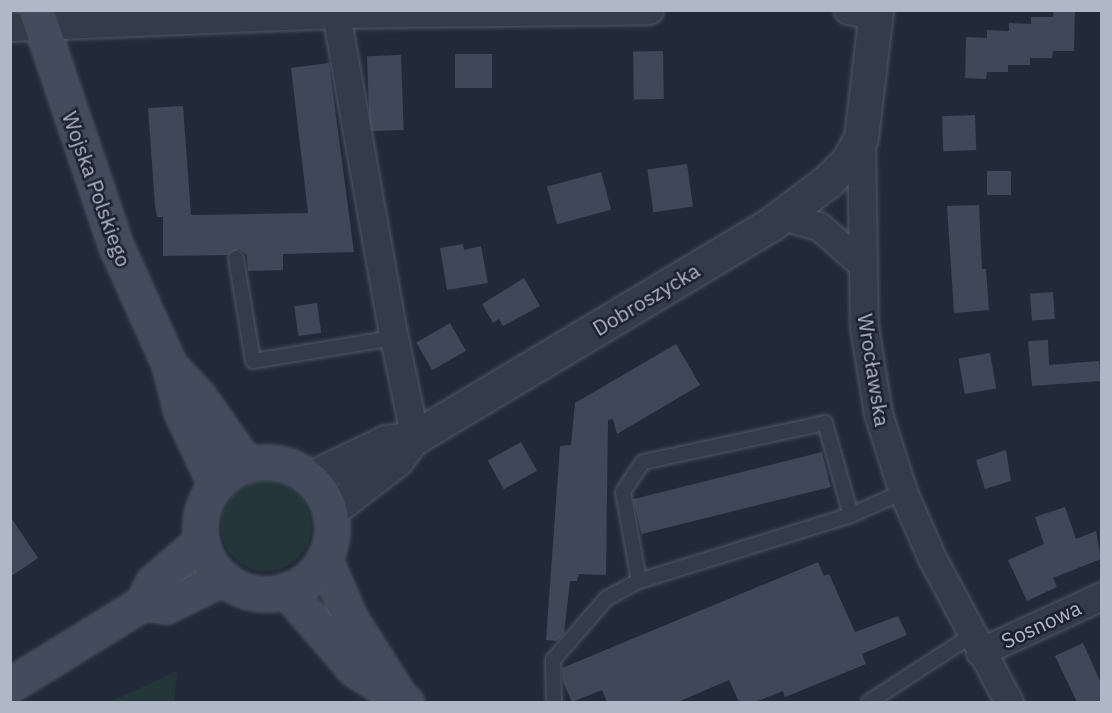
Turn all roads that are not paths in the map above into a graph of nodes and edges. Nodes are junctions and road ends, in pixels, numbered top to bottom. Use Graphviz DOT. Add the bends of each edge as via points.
graph roads {
  1 [pos="649,10"];
  2 [pos="867,12"];
  3 [pos="428,13"];
  4 [pos="336,14"];
  5 [pos="29,21"];
  6 [pos="861,138"];
  7 [pos="783,216"];
  8 [pos="236,258"];
  9 [pos="862,264"];
  10 [pos="394,338"];
  11 [pos="169,364"];
  12 [pos="416,436"];
  13 [pos="247,465"];
  14 [pos="311,478"];
  15 [pos="215,484"];
  16 [pos="903,492"];
  17 [pos="330,511"];
  18 [pos="851,515"];
  19 [pos="200,542"];
  20 [pos="324,558"];
  21 [pos="223,578"];
  22 [pos="639,581"];
  23 [pos="286,590"];
  24 [pos="1101,596"];
  25 [pos="143,603"];
  26 [pos="976,643"];
  27 [pos="10,685"];
  28 [pos="402,699"];
  29 [pos="554,702"];
  30 [pos="869,702"];
  31 [pos="1009,702"];
  1 -- 3 [label="street"];
  2 -- 6 [label="street, Wrocławska"];
  3 -- 4 [label="street"];
  4 -- 5 [label="street"];
  4 -- 10 [label="street"];
  5 -- 11 [label="main road, Wojska Polskiego" via="116,246"];
  6 -- 7 [label="street, Dobroszycka" via="848,161 828,181"];
  6 -- 9 [label="street, Wrocławska"];
  7 -- 9 [label="street" via="819,226"];
  7 -- 12 [label="street, Dobroszycka"];
  8 -- 10 [label="lane" via="253,361"];
  9 -- 16 [label="street, Wrocławska" via="864,326 878,413"];
  10 -- 12 [label="street"];
  11 -- 13 [label="main road, Wojska Polskiego" via="199,397"];
  11 -- 15 [label="main road, Wojska Polskiego" via="182,411"];
  12 -- 14 [label="street, Dobroszycka" via="386,442"];
  12 -- 17 [label="street, Dobroszycka" via="396,460"];
  13 -- 14 [label="main road" via="283,466"];
  13 -- 15 [label="main road"];
  14 -- 17 [label="main road"];
  15 -- 19 [label="main road" via="204,503"];
  16 -- 18 [label="lane"];
  16 -- 26 [label="street, Wrocławska"];
  17 -- 20 [label="main road" via="332,530"];
  18 -- 22 [label="lane"];
  18 -- 22 [label="lane" via="825,423 643,462 623,492"];
  19 -- 21 [label="main road" via="208,561"];
  19 -- 25 [label="main road" via="153,582"];
  20 -- 23 [label="main road" via="311,575"];
  20 -- 28 [label="main road" via="350,618"];
  21 -- 23 [label="main road" via="260,593"];
  21 -- 25 [label="main road" via="166,606"];
  22 -- 29 [label="lane" via="607,597 553,660"];
  23 -- 28 [label="main road" via="354,669"];
  24 -- 26 [label="street, Sosnowa"];
  25 -- 27 [label="main road"];
  26 -- 30 [label="lane"];
  26 -- 31 [label="street, Wrocławska"];
}
